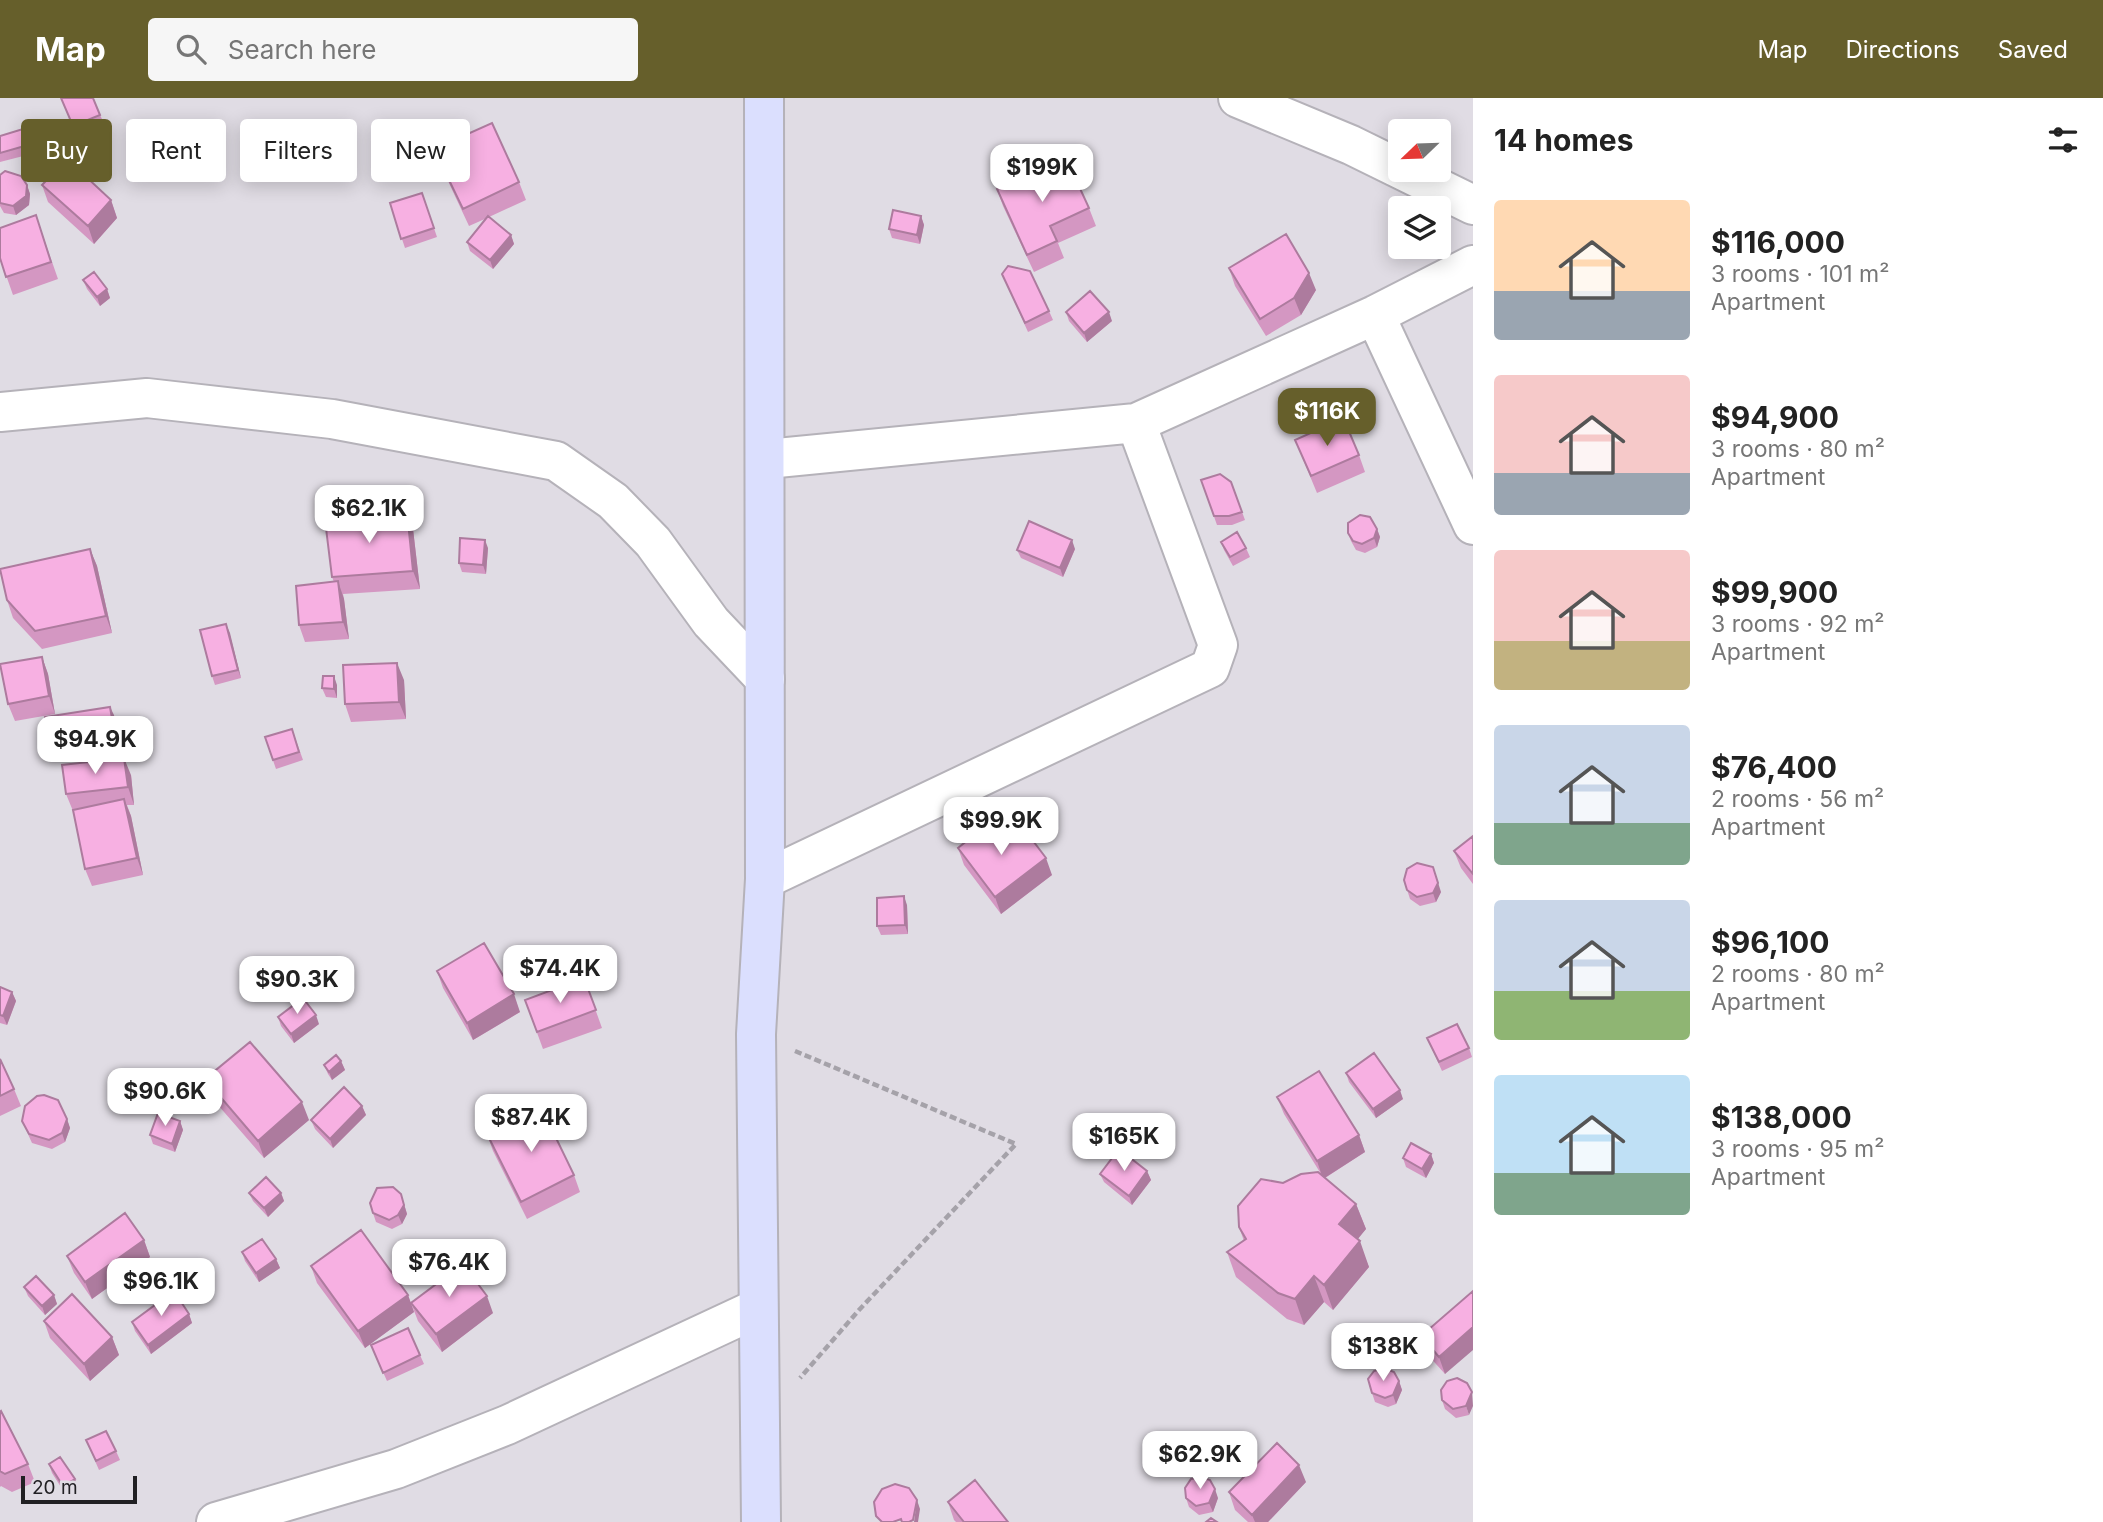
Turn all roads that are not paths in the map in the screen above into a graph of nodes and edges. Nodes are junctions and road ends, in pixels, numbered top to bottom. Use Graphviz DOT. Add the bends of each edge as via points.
graph roads {
  1 [pos="764,98"];
  2 [pos="1238,98"];
  3 [pos="1469,197"];
  4 [pos="1473,265"];
  5 [pos="1375,315"];
  6 [pos="0,412"];
  7 [pos="1136,423"];
  8 [pos="767,458"];
  9 [pos="1473,525"];
  10 [pos="765,680"];
  11 [pos="765,879"];
  12 [pos="758,1308"];
  13 [pos="216,1522"];
  14 [pos="761,1522"];
  1 -- 8 [label="street"];
  2 -- 3 [label="street"];
  4 -- 5 [label="street"];
  5 -- 7 [label="street"];
  5 -- 9 [label="street"];
  6 -- 10 [label="street" via="147,398 332,419 556,461 613,501 645,534 711,622"];
  7 -- 8 [label="street"];
  7 -- 11 [label="street" via="1218,645 1210,668"];
  8 -- 10 [label="street"];
  10 -- 11 [label="street"];
  11 -- 12 [label="street" via="755,1034"];
  12 -- 13 [label="street" via="495,1430 396,1469"];
  12 -- 14 [label="street"];
}
